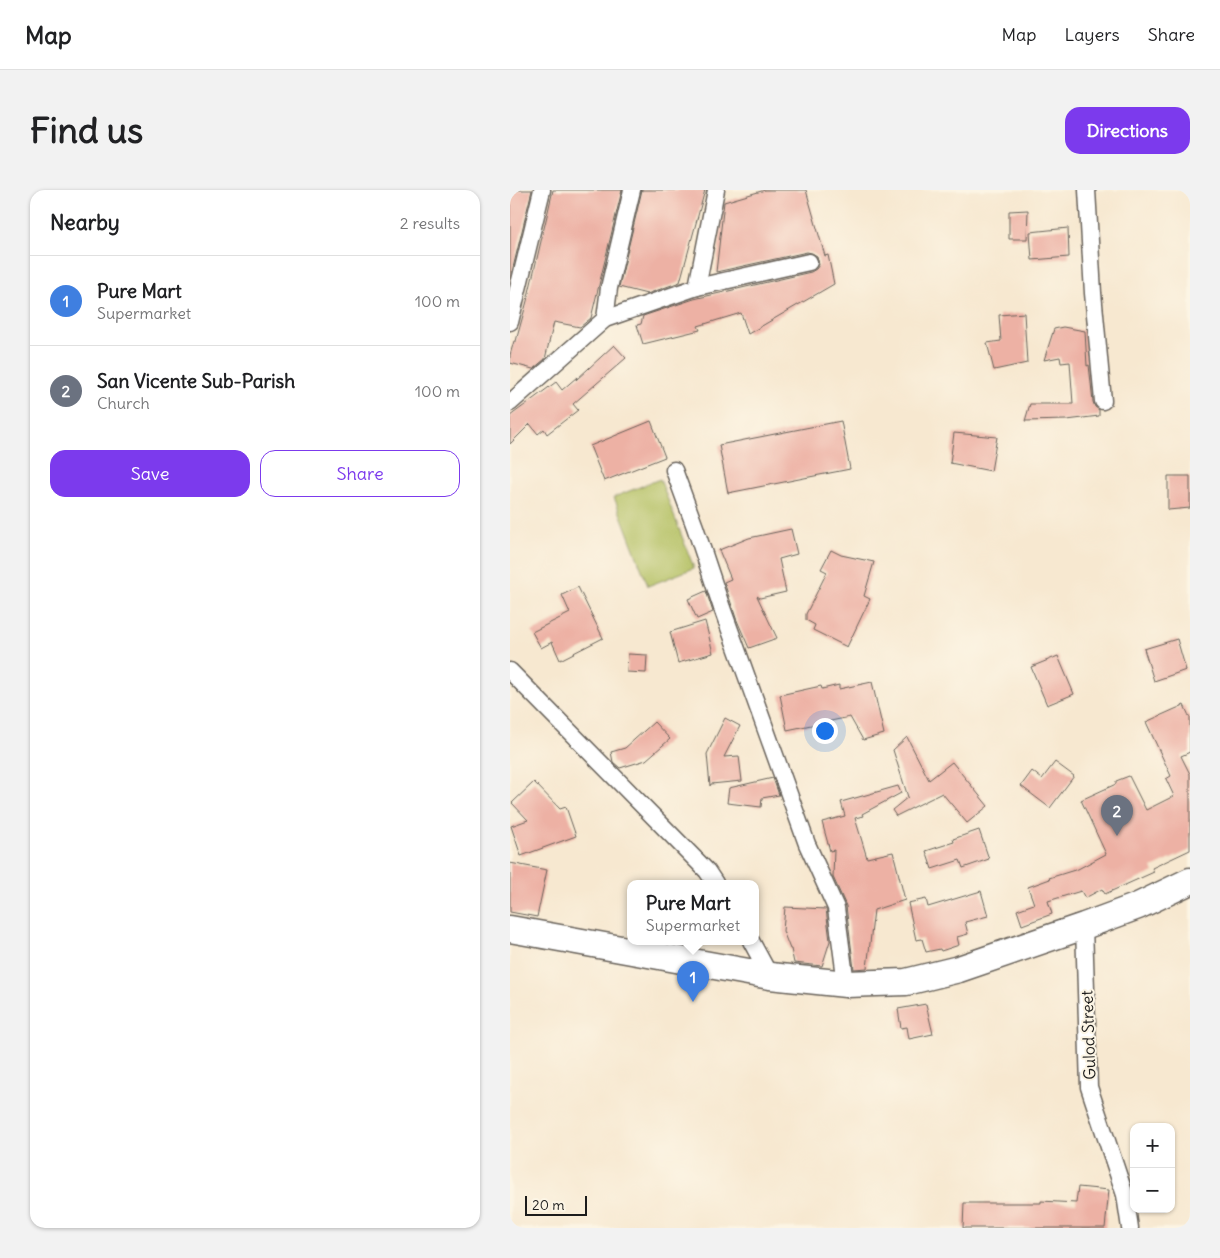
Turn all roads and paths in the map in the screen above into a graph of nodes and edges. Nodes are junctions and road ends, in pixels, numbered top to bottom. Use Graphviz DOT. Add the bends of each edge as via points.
graph roads {
  1 [pos="542,190"];
  2 [pos="632,190"];
  3 [pos="1087,190"];
  4 [pos="720,191"];
  5 [pos="809,262"];
  6 [pos="698,287"];
  7 [pos="606,320"];
  8 [pos="510,322"];
  9 [pos="511,400"];
  10 [pos="1103,401"];
  11 [pos="674,470"];
  12 [pos="510,671"];
  13 [pos="714,880"];
  14 [pos="1190,881"];
  15 [pos="1084,926"];
  16 [pos="510,929"];
  17 [pos="753,945"];
  18 [pos="770,976"];
  19 [pos="846,984"];
  20 [pos="1130,1228"];
  1 -- 8 [label="street"];
  2 -- 7 [label="street" via="609,288"];
  3 -- 10 [label="street"];
  4 -- 6 [label="street"];
  5 -- 6 [label="street"];
  6 -- 7 [label="street"];
  7 -- 9 [label="street"];
  11 -- 19 [label="street" via="804,835 836,908"];
  12 -- 13 [label="street"];
  14 -- 15 [label="main road" via="1138,906"];
  15 -- 19 [label="main road" via="950,971 906,982"];
  15 -- 20 [label="street, Gulod Street" via="1089,1087 1125,1195"];
  16 -- 18 [label="main road"];
  17 -- 18 [label="street"];
  18 -- 19 [label="main road"];
}
